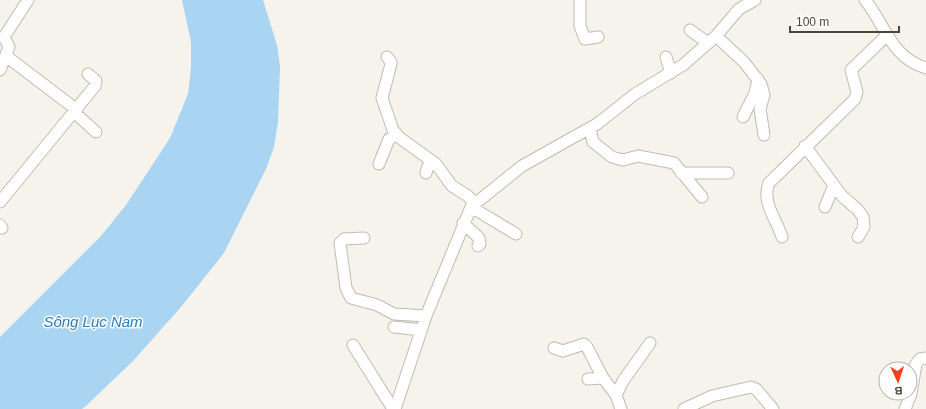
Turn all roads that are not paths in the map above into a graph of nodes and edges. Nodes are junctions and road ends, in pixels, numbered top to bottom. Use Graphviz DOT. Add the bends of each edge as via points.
graph roads {
  1 [pos="28,0"];
  2 [pos="580,0"];
  3 [pos="755,0"];
  4 [pos="865,0"];
  5 [pos="739,5"];
  6 [pos="690,30"];
  7 [pos="2,35"];
  8 [pos="886,36"];
  9 [pos="598,37"];
  10 [pos="712,39"];
  11 [pos="6,56"];
  12 [pos="666,57"];
  13 [pos="387,58"];
  14 [pos="926,68"];
  15 [pos="0,70"];
  16 [pos="671,72"];
  17 [pos="88,74"];
  18 [pos="758,79"];
  19 [pos="76,112"];
  20 [pos="743,117"];
  21 [pos="590,129"];
  22 [pos="96,132"];
  23 [pos="396,135"];
  24 [pos="764,135"];
  25 [pos="805,146"];
  26 [pos="379,164"];
  27 [pos="436,164"];
  28 [pos="426,173"];
  29 [pos="681,173"];
  30 [pos="728,173"];
  31 [pos="834,185"];
  32 [pos="702,197"];
  33 [pos="0,202"];
  34 [pos="473,205"];
  35 [pos="825,207"];
  36 [pos="463,223"];
  37 [pos="516,234"];
  38 [pos="858,236"];
  39 [pos="782,237"];
  40 [pos="364,238"];
  41 [pos="478,246"];
  42 [pos="426,316"];
  43 [pos="394,327"];
  44 [pos="421,330"];
  45 [pos="650,343"];
  46 [pos="353,345"];
  47 [pos="554,348"];
  48 [pos="926,358"];
  49 [pos="603,378"];
  50 [pos="588,379"];
  51 [pos="616,395"];
  52 [pos="394,409"];
  53 [pos="621,409"];
  54 [pos="684,409"];
  55 [pos="773,409"];
  56 [pos="905,409"];
  1 -- 7 [label="street"];
  2 -- 9 [label="street" via="580,26 584,39"];
  3 -- 5 [label="street"];
  4 -- 8 [label="street"];
  5 -- 10 [label="street"];
  6 -- 10 [label="street"];
  7 -- 11 [label="street" via="9,47"];
  8 -- 14 [label="street" via="911,61"];
  8 -- 25 [label="street" via="851,70 857,92 855,99"];
  10 -- 16 [label="street"];
  10 -- 18 [label="street" via="744,62"];
  11 -- 15 [label="street"];
  11 -- 19 [label="street"];
  12 -- 16 [label="street"];
  13 -- 23 [label="street" via="391,64 382,98"];
  16 -- 21 [label="street" via="635,94"];
  17 -- 19 [label="street" via="96,84"];
  18 -- 20 [label="street" via="755,93"];
  18 -- 24 [label="street" via="764,95 760,109"];
  19 -- 22 [label="street"];
  19 -- 33 [label="street"];
  21 -- 29 [label="street" via="593,142 607,155 623,160 638,156 670,162 674,163"];
  21 -- 34 [label="street" via="532,160"];
  23 -- 26 [label="street" via="389,139"];
  23 -- 27 [label="street"];
  25 -- 31 [label="street"];
  25 -- 39 [label="street" via="768,185 769,209"];
  27 -- 28 [label="street" via="428,166"];
  27 -- 34 [label="street" via="452,186 468,196"];
  29 -- 30 [label="street"];
  29 -- 32 [label="street"];
  31 -- 35 [label="street"];
  31 -- 38 [label="street" via="863,218 864,227"];
  34 -- 36 [label="street"];
  34 -- 37 [label="street"];
  36 -- 41 [label="street" via="479,238"];
  36 -- 42 [label="street"];
  40 -- 42 [label="street" via="344,238 340,243 349,295 355,300 377,305 394,314"];
  42 -- 44 [label="street"];
  43 -- 44 [label="street"];
  44 -- 52 [label="street"];
  45 -- 51 [label="street" via="623,380"];
  46 -- 52 [label="street"];
  47 -- 49 [label="street" via="563,351 586,345"];
  48 -- 56 [label="street" via="920,359 916,364"];
  49 -- 50 [label="street"];
  49 -- 51 [label="street"];
  51 -- 53 [label="street"];
  54 -- 55 [label="street" via="712,396 751,387 756,389"];
}
